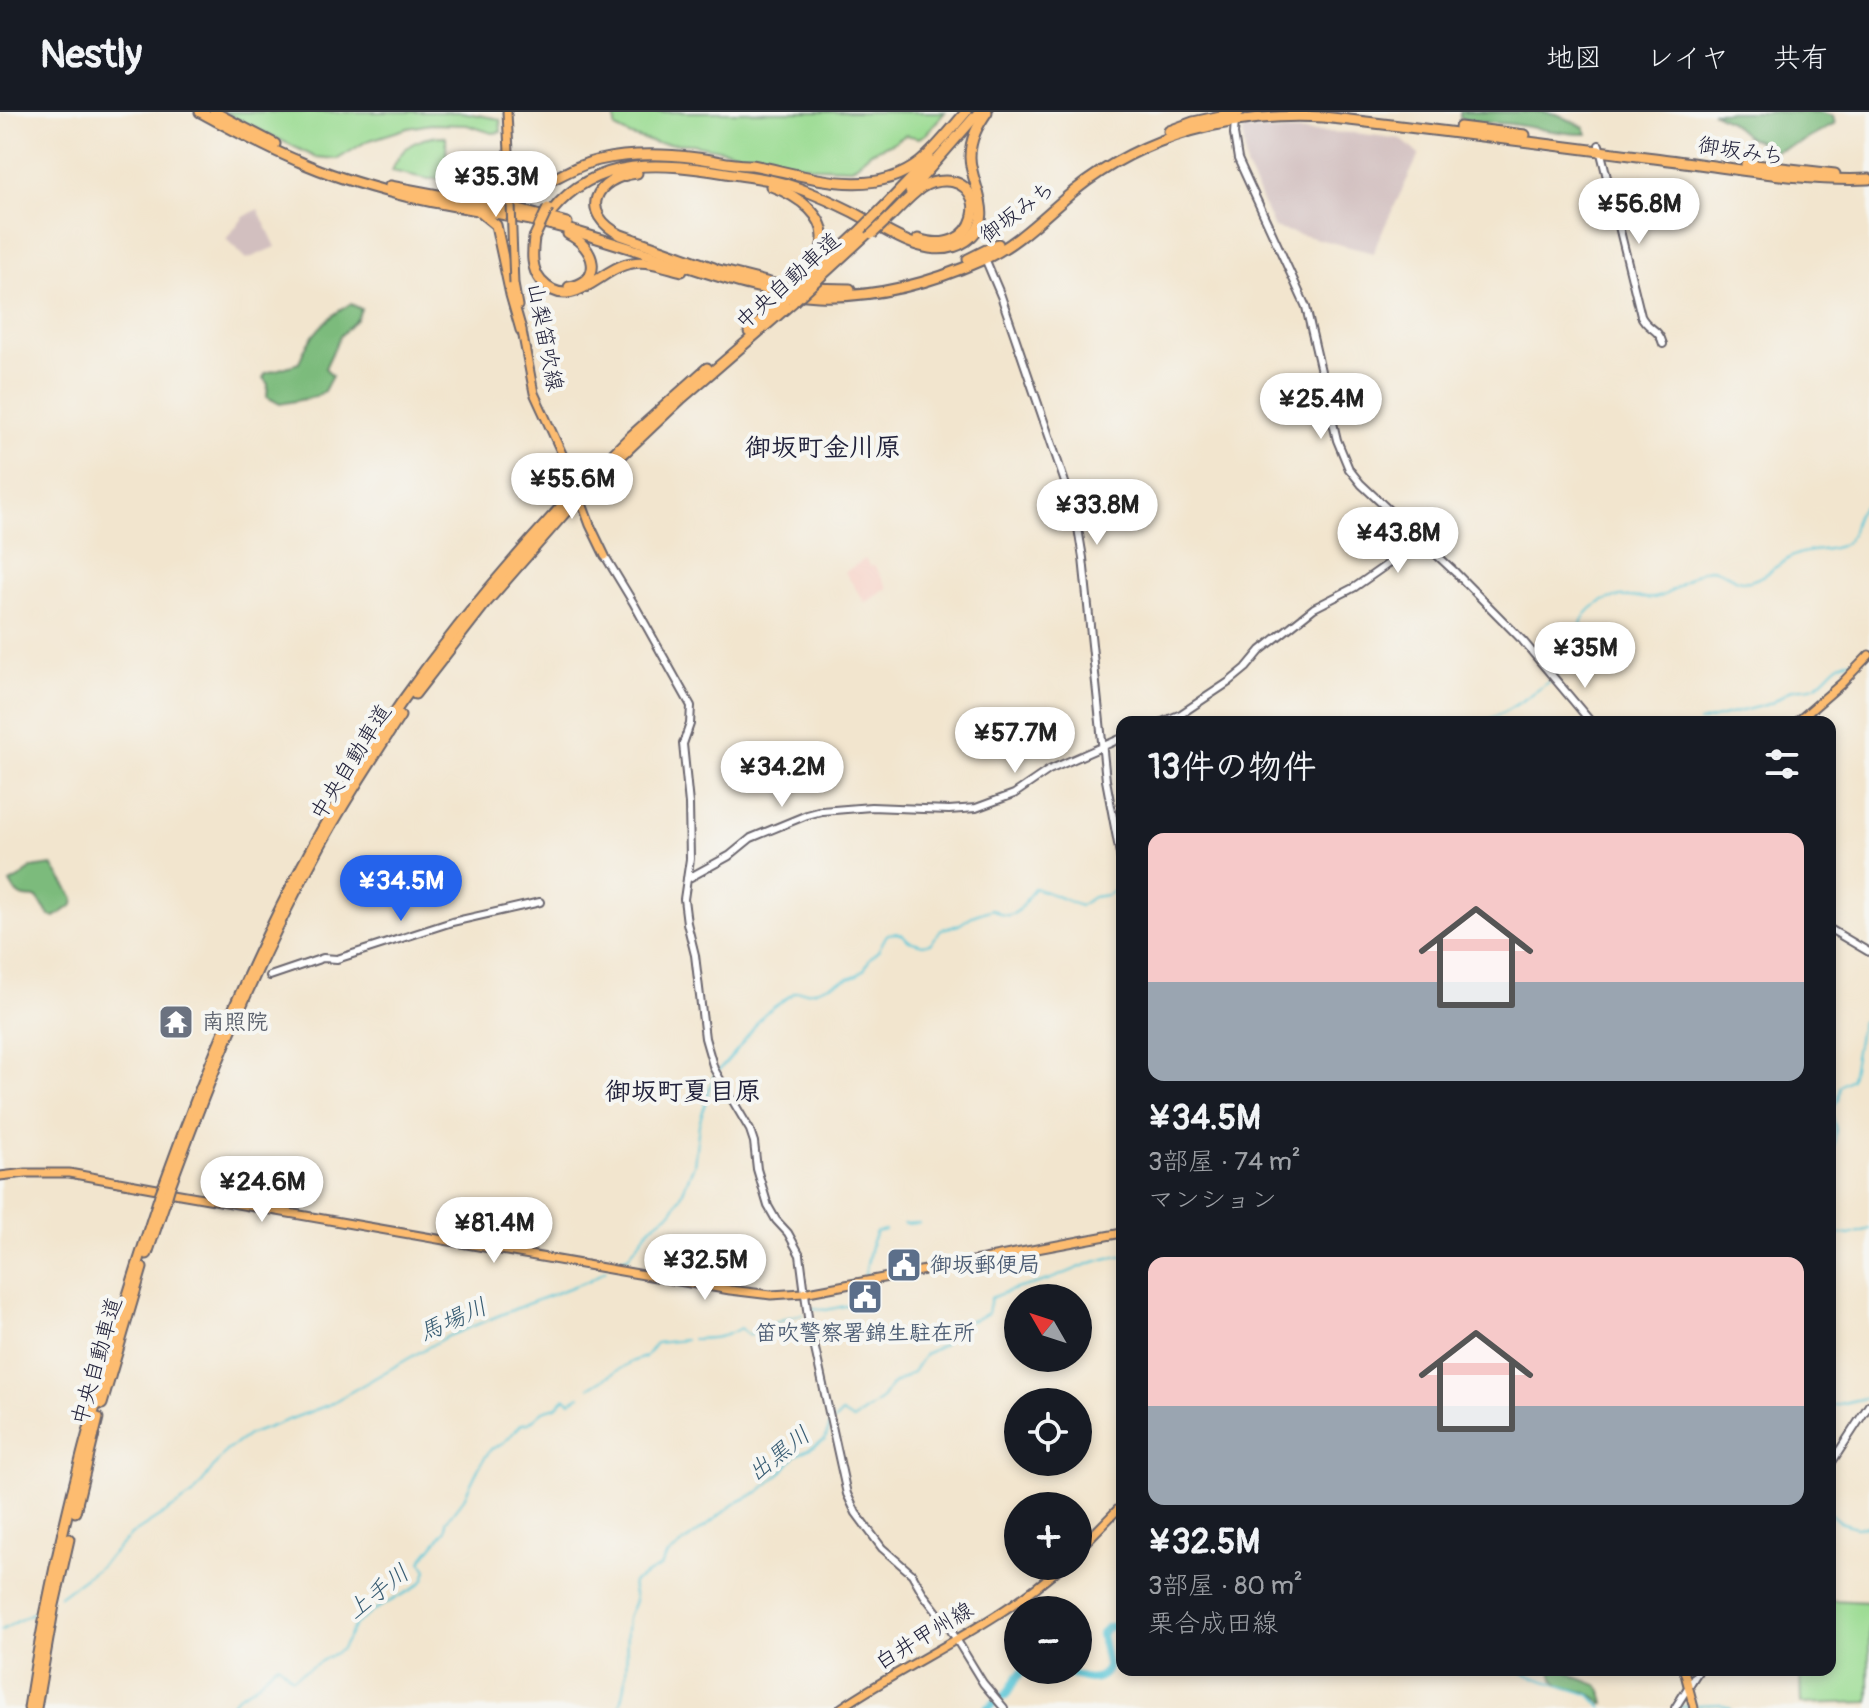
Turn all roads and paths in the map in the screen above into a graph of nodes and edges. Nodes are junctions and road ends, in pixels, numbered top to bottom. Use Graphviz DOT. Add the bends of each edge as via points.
graph roads {
  1 [pos="200,112"];
  2 [pos="214,112"];
  3 [pos="507,112"];
  4 [pos="968,112"];
  5 [pos="979,112"];
  6 [pos="987,112"];
  7 [pos="1330,112"];
  8 [pos="1236,114"];
  9 [pos="1599,148"];
  10 [pos="692,157"];
  11 [pos="676,166"];
  12 [pos="740,170"];
  13 [pos="1869,173"];
  14 [pos="1869,179"];
  15 [pos="418,192"];
  16 [pos="465,207"];
  17 [pos="550,209"];
  18 [pos="888,212"];
  19 [pos="525,219"];
  20 [pos="867,232"];
  21 [pos="537,239"];
  22 [pos="984,256"];
  23 [pos="723,276"];
  24 [pos="811,276"];
  25 [pos="786,300"];
  26 [pos="521,330"];
  27 [pos="1663,344"];
  28 [pos="578,493"];
  29 [pos="1413,534"];
  30 [pos="605,556"];
  31 [pos="1864,661"];
  32 [pos="1176,716"];
  33 [pos="1586,716"];
  34 [pos="1804,716"];
  35 [pos="1116,740"];
  36 [pos="1102,746"];
  37 [pos="1116,836"];
  38 [pos="687,879"];
  39 [pos="540,902"];
  40 [pos="1836,933"];
  41 [pos="1869,952"];
  42 [pos="270,976"];
  43 [pos="0,1176"];
  44 [pos="165,1191"];
  45 [pos="1116,1234"];
  46 [pos="803,1293"];
  47 [pos="1869,1405"];
  48 [pos="1836,1456"];
  49 [pos="1116,1511"];
  50 [pos="1092,1536"];
  51 [pos="1044,1580"];
  52 [pos="52,1601"];
  53 [pos="956,1640"];
  54 [pos="1686,1676"];
  55 [pos="1695,1676"];
  56 [pos="1689,1687"];
  57 [pos="1002,1706"];
  58 [pos="1676,1706"];
  59 [pos="1694,1706"];
  60 [pos="29,1708"];
  61 [pos="36,1708"];
  62 [pos="841,1708"];
  1 -- 16 [label="highway, 御坂みち" via="333,175"];
  2 -- 15 [label="highway, 御坂みち" via="345,174"];
  3 -- 26 [label="main road, 山梨笛吹線, bridge" via="514,284"];
  4 -- 12 [label="highway" via="918,163 882,180 841,183 752,165"];
  4 -- 18 [label="highway, 中央自動車道"];
  5 -- 18 [label="highway, 中央自動車道"];
  6 -- 12 [label="highway" via="975,132 970,157 981,202 980,223 965,241 949,248 916,244 799,188"];
  7 -- 9 [label="highway, 御坂みち"];
  8 -- 9 [label="highway, 御坂みち" via="1323,117"];
  8 -- 22 [label="highway, 御坂みち" via="1165,138 1106,168 1031,228"];
  8 -- 29 [label="street" via="1238,159 1306,307 1339,448 1361,484"];
  9 -- 13 [label="highway, 御坂みち" via="1844,175"];
  9 -- 14 [label="highway, 御坂みち" via="1778,175"];
  9 -- 27 [label="street" via="1641,316"];
  10 -- 12 [label="highway"];
  10 -- 15 [label="highway" via="599,160 503,197"];
  10 -- 17 [label="highway" via="623,163 592,173 559,193"];
  11 -- 12 [label="highway"];
  11 -- 17 [label="highway" via="618,169 580,184"];
  11 -- 23 [label="highway" via="606,183 596,203 598,213 621,235"];
  12 -- 18 [label="highway" via="825,194 924,241 959,237 975,213 965,189 948,181 923,186"];
  12 -- 24 [label="highway" via="749,181 790,194 816,216 823,244"];
  15 -- 23 [label="highway, 御坂みち" via="557,220"];
  16 -- 19 [label="highway, 御坂みち"];
  16 -- 26 [label="highway" via="496,225"];
  17 -- 21 [label="highway, bridge"];
  18 -- 20 [label="highway, 中央自動車道, bridge"];
  19 -- 21 [label="highway" via="586,246 592,269 586,279 576,286 553,285 540,270"];
  19 -- 23 [label="highway, 御坂みち"];
  20 -- 24 [label="highway, 中央自動車道"];
  20 -- 24 [label="highway, 中央自動車道" via="843,256"];
  21 -- 23 [label="highway" via="532,250 535,271 557,292 581,291 630,263"];
  22 -- 23 [label="highway, 御坂みち" via="935,279 873,293 817,296 766,290"];
  22 -- 36 [label="street" via="1075,514"];
  24 -- 25 [label="highway, 中央自動車道, bridge"];
  24 -- 25 [label="highway, bridge"];
  25 -- 28 [label="highway, 中央自動車道"];
  25 -- 28 [label="highway, 中央自動車道" via="669,401"];
  26 -- 30 [label="main road, 山梨笛吹線" via="534,393"];
  28 -- 44 [label="highway, 中央自動車道" via="512,566 447,651 348,799 289,905 238,1013"];
  29 -- 32 [label="street" via="1395,559 1314,608 1229,682"];
  29 -- 33 [label="street" via="1523,641"];
  30 -- 38 [label="street" via="691,706 683,744 689,804"];
  31 -- 34 [label="main road"];
  35 -- 36 [label="street"];
  36 -- 37 [label="street"];
  36 -- 38 [label="street" via="1049,770 1014,794 976,808 871,807 807,815 751,838"];
  38 -- 46 [label="street" via="684,899 705,1038 716,1072 750,1130 771,1212 800,1255"];
  39 -- 42 [label="street"];
  40 -- 41 [label="street"];
  43 -- 44 [label="main road" via="69,1173"];
  44 -- 46 [label="main road" via="754,1294"];
  44 -- 52 [label="highway, 中央自動車道" via="107,1386"];
  45 -- 46 [label="main road"];
  46 -- 53 [label="street" via="847,1494 882,1548 912,1574"];
  47 -- 48 [label="street"];
  49 -- 50 [label="main road"];
  51 -- 53 [label="main road, 白井甲州線"];
  52 -- 60 [label="highway, 中央自動車道"];
  52 -- 61 [label="highway, 中央自動車道"];
  53 -- 57 [label="street"];
  53 -- 62 [label="main road, 白井甲州線"];
  54 -- 56 [label="main road"];
  55 -- 56 [label="street"];
  56 -- 58 [label="street"];
  56 -- 59 [label="main road"];
}
